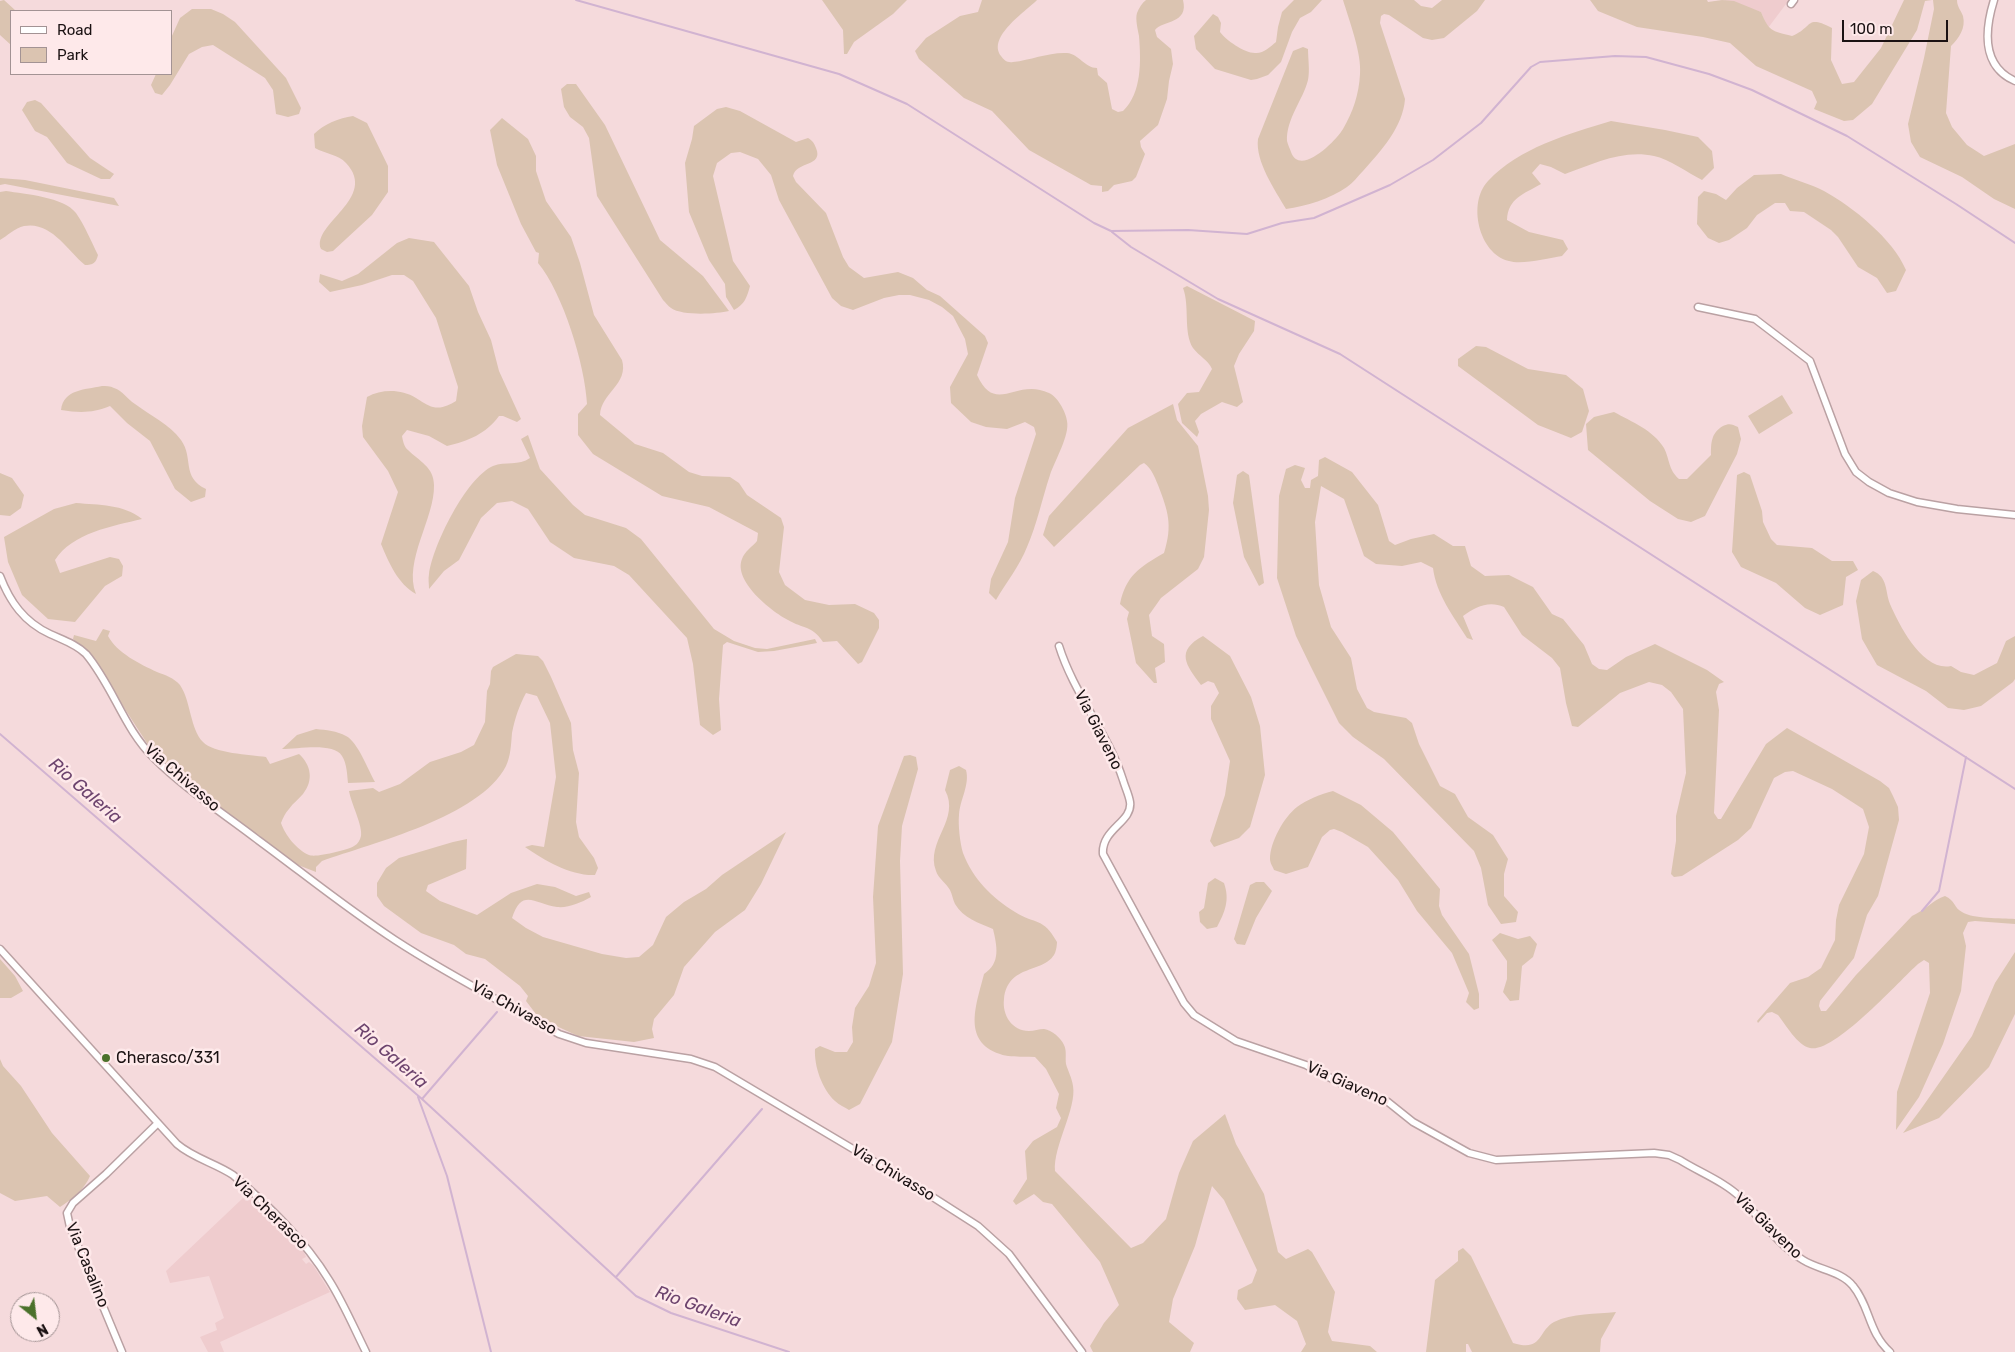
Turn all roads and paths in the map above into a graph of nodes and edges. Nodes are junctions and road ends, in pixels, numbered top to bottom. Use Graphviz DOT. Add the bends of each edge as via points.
graph roads {
  1 [pos="1994,0"];
  2 [pos="2015,81"];
  3 [pos="1698,307"];
  4 [pos="2015,515"];
  5 [pos="0,576"];
  6 [pos="1059,646"];
  7 [pos="0,949"];
  8 [pos="158,1123"];
  9 [pos="122,1352"];
  10 [pos="366,1352"];
  11 [pos="1082,1352"];
  12 [pos="1890,1352"];
  1 -- 2 [label="street" via="1988,24 1988,50 1998,69"];
  3 -- 4 [label="street" via="1755,319 1810,360 1848,462 1869,482 1889,493 1918,502 1966,511"];
  5 -- 11 [label="street, Via Chivasso" via="25,618 84,652 139,740 154,758 345,905 395,940 558,1034 586,1043 691,1059 715,1066 917,1187 978,1226 1001,1245"];
  6 -- 12 [label="street, Via Giaveno" via="1117,762 1130,802 1127,815 1106,838 1103,854 1190,1011 1236,1041 1306,1065 1340,1084 1388,1102 1413,1122 1483,1158 1654,1153 1680,1160 1740,1197 1783,1245 1802,1260 1852,1284 1859,1292 1881,1344"];
  7 -- 8 [label="street, Via Cherasco"];
  8 -- 9 [label="street, Via Casalino" via="73,1203 67,1213"];
  8 -- 10 [label="street, Via Cherasco" via="184,1150 233,1175 294,1233 330,1281"];
}
